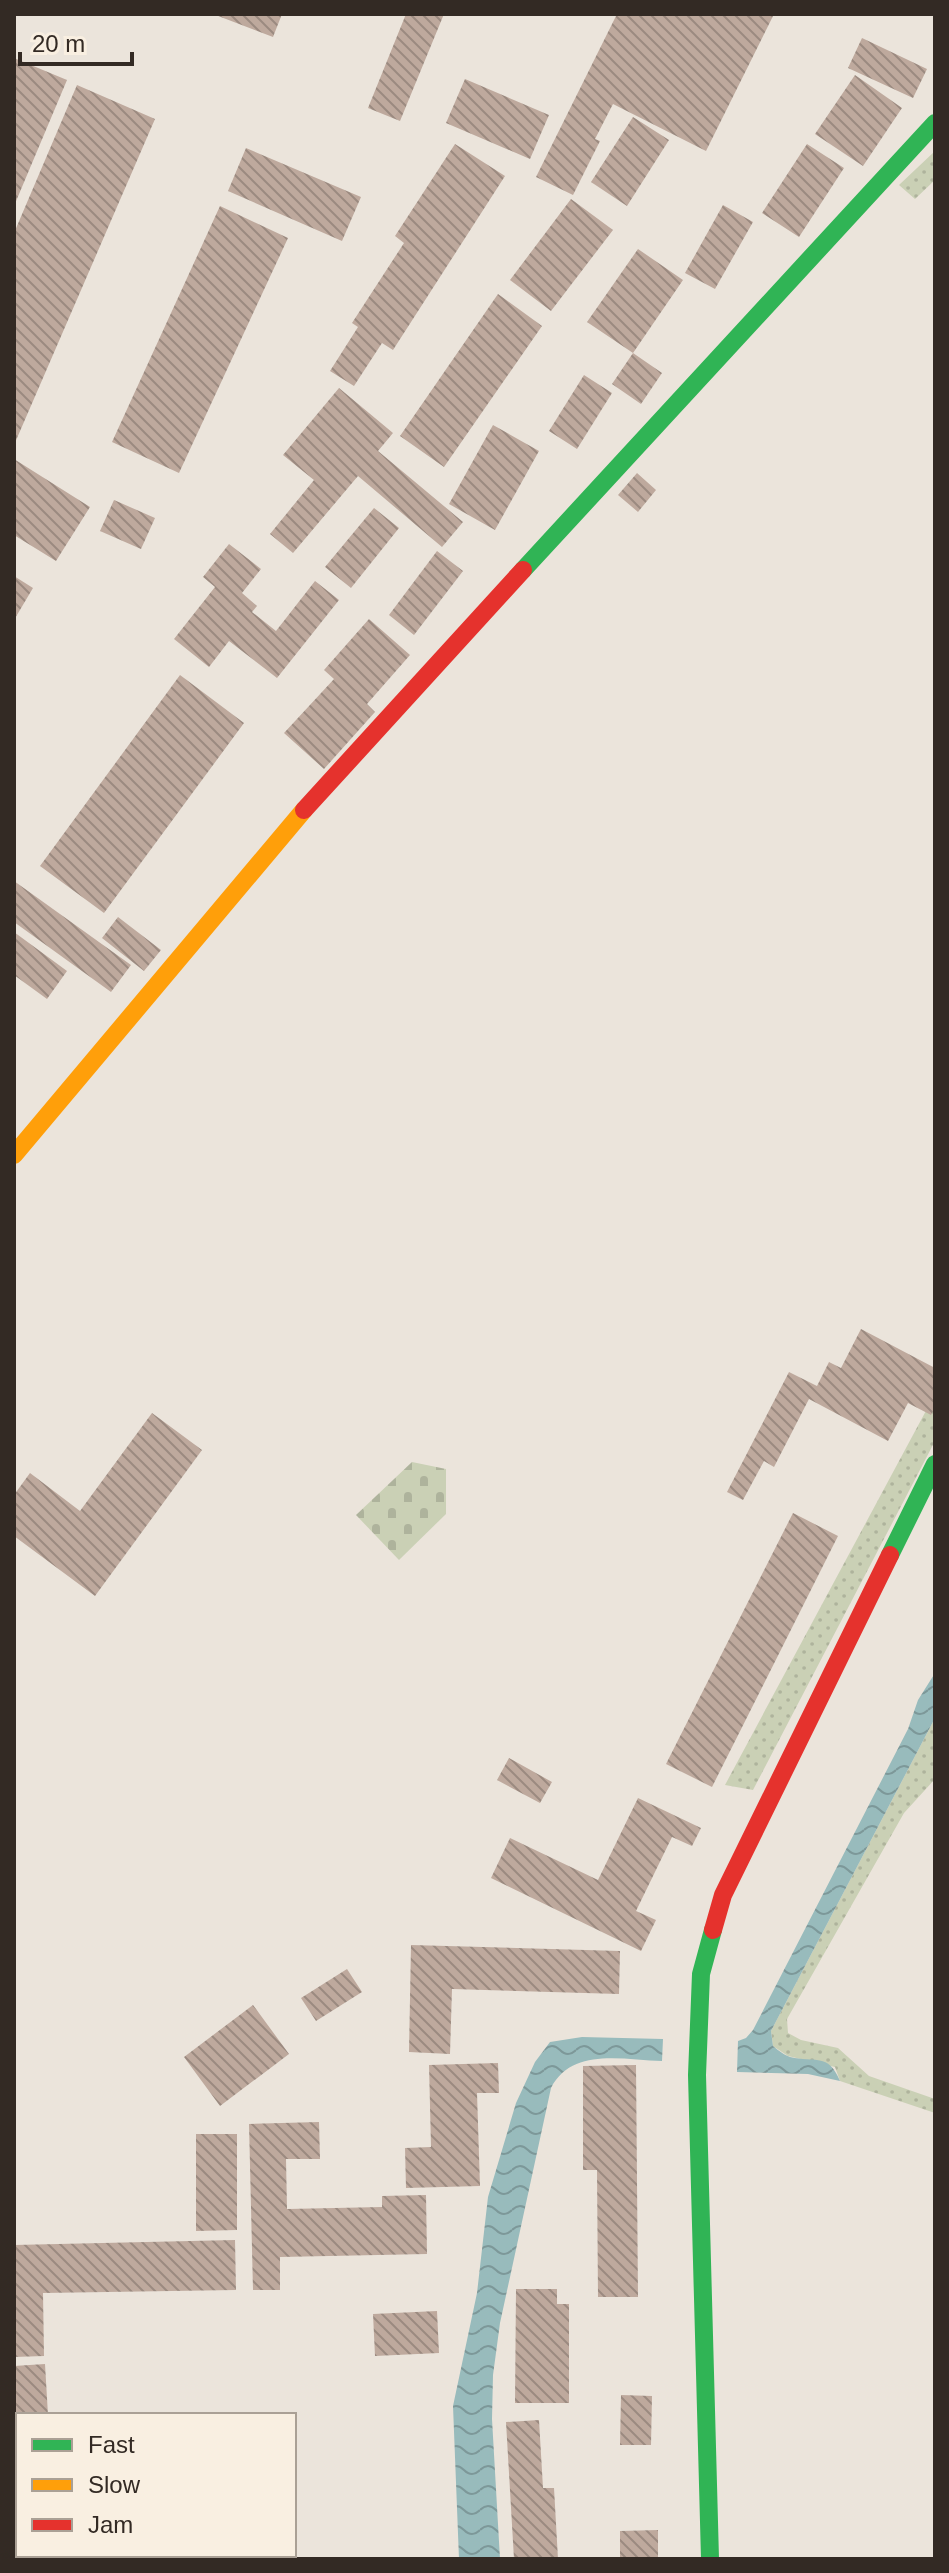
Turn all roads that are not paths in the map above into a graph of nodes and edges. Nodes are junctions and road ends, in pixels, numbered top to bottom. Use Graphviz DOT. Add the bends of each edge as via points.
graph roads {
  1 [pos="935,123"];
  2 [pos="14,1155"];
  3 [pos="935,1464"];
  4 [pos="710,2559"];
  1 -- 2 [label="street" via="324,787"];
  3 -- 4 [label="street" via="723,1895 701,1974 697,2075"];
}
